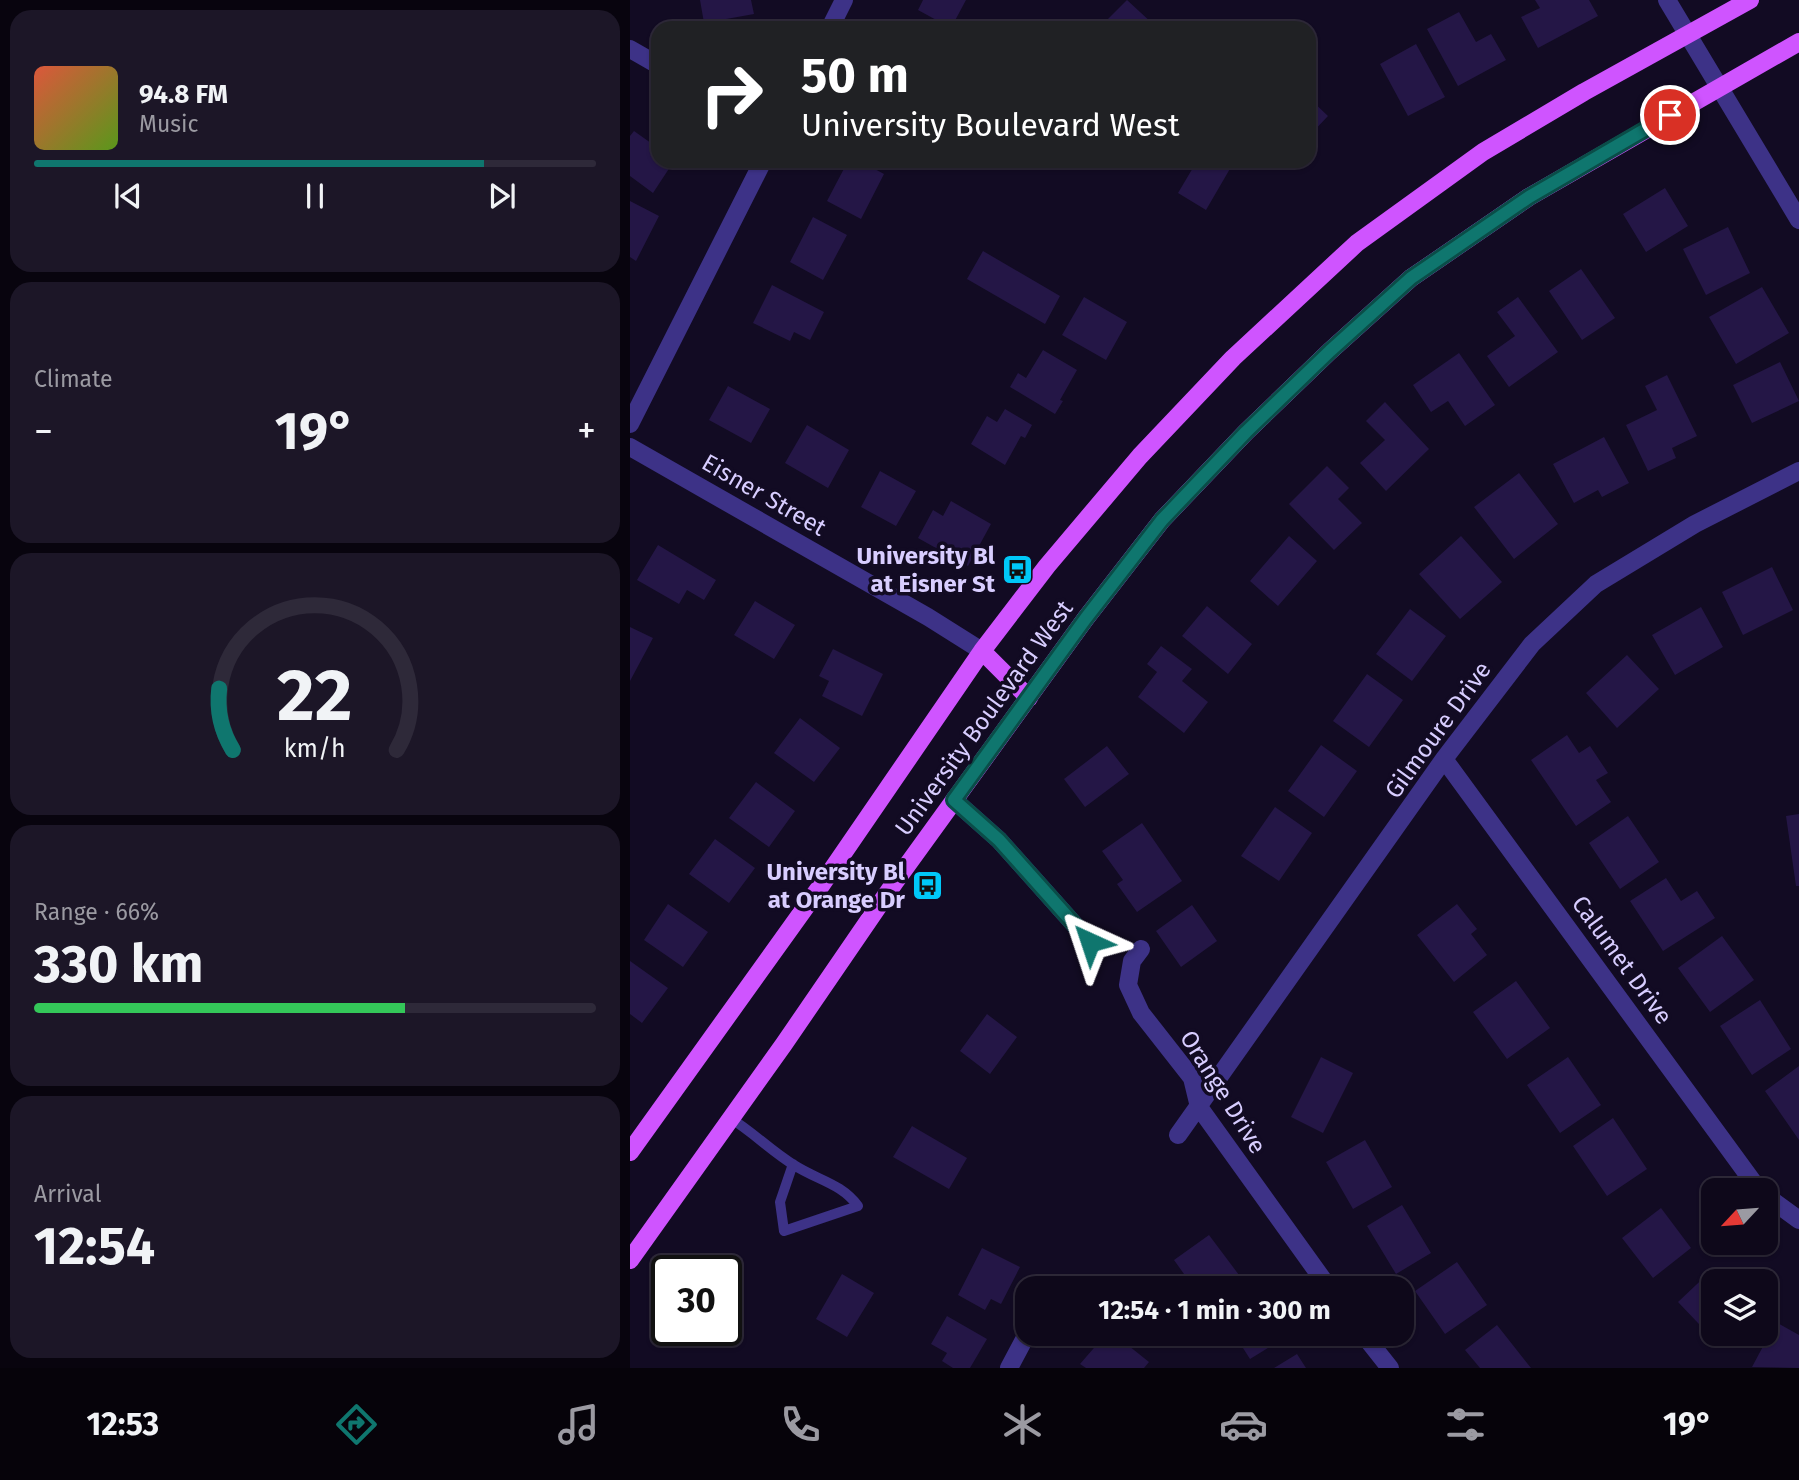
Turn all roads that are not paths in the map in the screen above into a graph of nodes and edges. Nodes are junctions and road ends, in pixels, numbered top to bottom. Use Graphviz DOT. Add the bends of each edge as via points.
graph roads {
  1 [pos="844,0"];
  2 [pos="1667,0"];
  3 [pos="1750,0"];
  4 [pos="834,21"];
  5 [pos="1687,35"];
  6 [pos="1799,42"];
  7 [pos="630,49"];
  8 [pos="651,61"];
  9 [pos="1718,88"];
  10 [pos="760,168"];
  11 [pos="1799,220"];
  12 [pos="630,424"];
  13 [pos="630,447"];
  14 [pos="1799,471"];
  15 [pos="982,651"];
  16 [pos="1029,698"];
  17 [pos="1444,759"];
  18 [pos="954,800"];
  19 [pos="1090,942"];
  20 [pos="1141,949"];
  21 [pos="1199,1107"];
  22 [pos="730,1118"];
  23 [pos="1178,1135"];
  24 [pos="630,1153"];
  25 [pos="793,1164"];
  26 [pos="1750,1178"];
  27 [pos="1778,1205"];
  28 [pos="1799,1220"];
  29 [pos="630,1260"];
  30 [pos="1320,1276"];
  31 [pos="1021,1346"];
  32 [pos="1373,1346"];
  33 [pos="1009,1368"];
  34 [pos="1390,1368"];
  1 -- 4 [label="street"];
  2 -- 5 [label="street"];
  3 -- 5 [label="main road, University Boulevard West"];
  5 -- 9 [label="street"];
  5 -- 15 [label="main road, University Boulevard West" via="1483,152 1357,243 1233,358 1140,456"];
  6 -- 9 [label="main road, University Boulevard West"];
  7 -- 8 [label="street"];
  9 -- 11 [label="street"];
  9 -- 16 [label="main road, University Boulevard West" via="1529,197 1411,278 1246,432 1162,520"];
  10 -- 12 [label="street"];
  13 -- 15 [label="street, Eisner Street"];
  14 -- 17 [label="street, Gilmoure Drive" via="1695,523 1596,583 1532,644"];
  15 -- 16 [label="main road"];
  15 -- 24 [label="main road, University Boulevard West"];
  16 -- 18 [label="main road, University Boulevard West"];
  17 -- 21 [label="street, Gilmoure Drive"];
  17 -- 26 [label="street, Calumet Drive"];
  18 -- 19 [label="street" via="999,840"];
  18 -- 22 [label="main road, University Boulevard West"];
  20 -- 21 [label="street, Orange Drive" via="1132,961 1128,985 1141,1013 1192,1078"];
  21 -- 23 [label="street, Gilmoure Drive"];
  21 -- 30 [label="street, Orange Drive"];
  22 -- 25 [label="lane"];
  22 -- 29 [label="main road, University Boulevard West"];
  25 -- 25 [label="lane" via="849,1193 858,1206 784,1231 780,1202"];
  27 -- 28 [label="street"];
  31 -- 33 [label="street"];
  32 -- 34 [label="street"];
}
